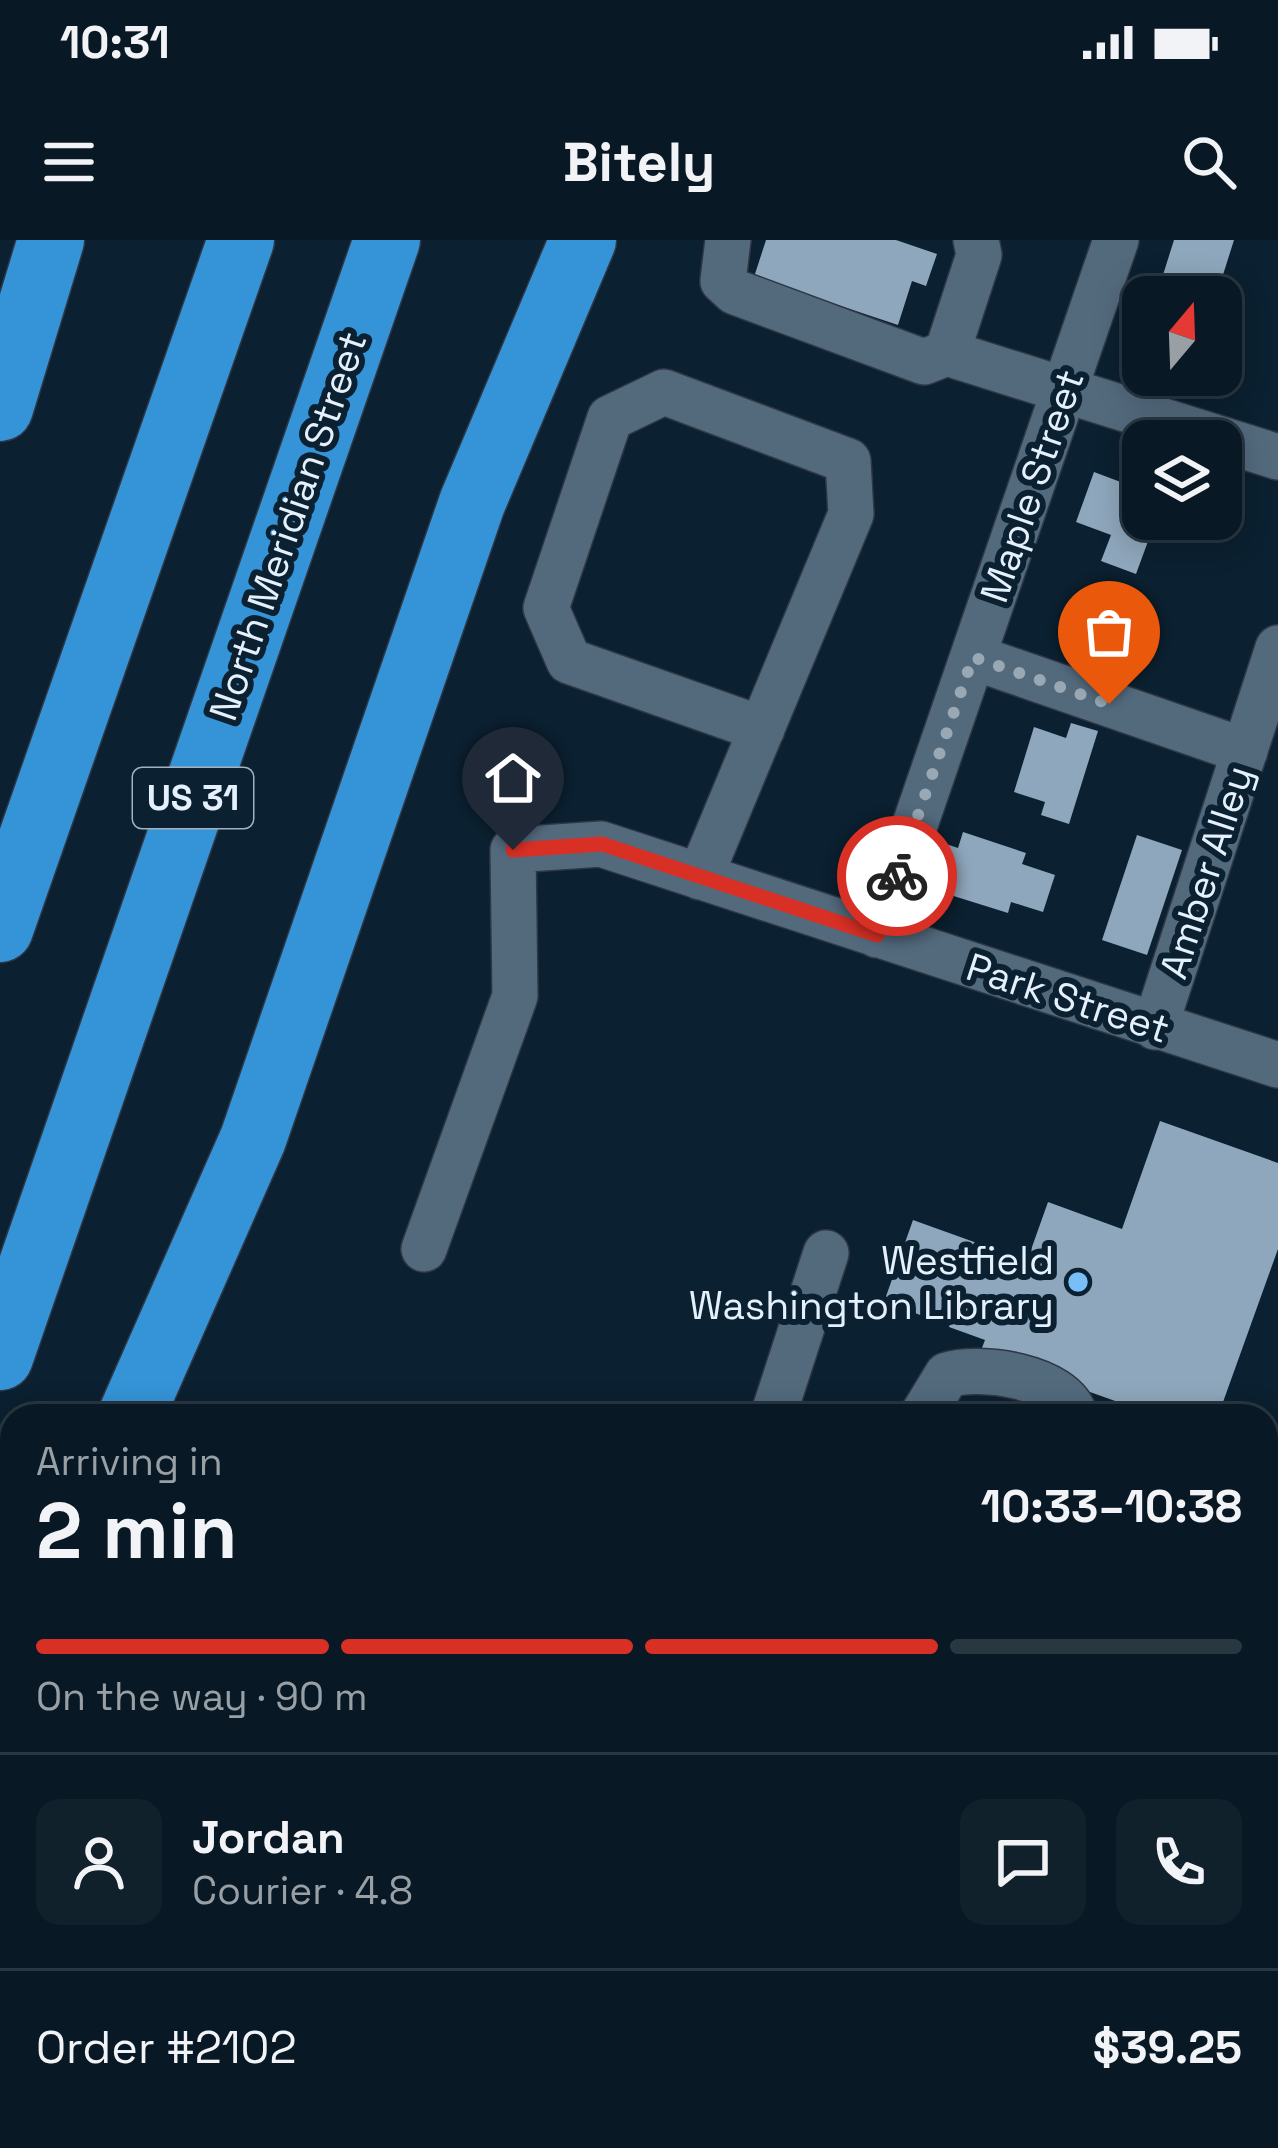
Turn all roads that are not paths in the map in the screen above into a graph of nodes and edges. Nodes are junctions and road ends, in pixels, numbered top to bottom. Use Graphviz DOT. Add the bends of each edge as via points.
graph roads {
  1 [pos="51,240"];
  2 [pos="241,240"];
  3 [pos="388,240"];
  4 [pos="555,240"];
  5 [pos="583,240"];
  6 [pos="728,240"];
  7 [pos="976,240"];
  8 [pos="1116,240"];
  9 [pos="947,353"];
  10 [pos="528,362"];
  11 [pos="1065,389"];
  12 [pos="0,408"];
  13 [pos="1278,457"];
  14 [pos="1278,648"];
  15 [pos="973,657"];
  16 [pos="762,729"];
  17 [pos="1245,751"];
  18 [pos="700,877"];
  19 [pos="0,929"];
  20 [pos="877,935"];
  21 [pos="1155,1028"];
  22 [pos="1278,1065"];
  23 [pos="424,1249"];
  24 [pos="826,1253"];
  25 [pos="0,1357"];
  26 [pos="136,1404"];
  27 [pos="777,1404"];
  28 [pos="929,1404"];
  29 [pos="1069,1404"];
  1 -- 12 [label="highway"];
  2 -- 19 [label="highway"];
  3 -- 25 [label="highway, North Meridian Street / US 31"];
  4 -- 10 [label="highway"];
  5 -- 10 [label="highway"];
  6 -- 9 [label="street" via="723,281 735,292 924,362"];
  7 -- 9 [label="street" via="979,256"];
  8 -- 11 [label="street, Maple Street"];
  9 -- 11 [label="street"];
  10 -- 26 [label="highway" via="253,1139"];
  11 -- 13 [label="street"];
  11 -- 15 [label="street, Maple Street"];
  14 -- 17 [label="street, Amber Alley"];
  15 -- 17 [label="street"];
  15 -- 20 [label="street, Maple Street"];
  16 -- 16 [label="street" via="851,514 848,461 664,392 610,418 546,608 569,661"];
  16 -- 18 [label="street"];
  17 -- 21 [label="street, Amber Alley"];
  18 -- 20 [label="street, Park Street"];
  18 -- 23 [label="street, Park Street" via="602,844 513,850 514,996"];
  20 -- 21 [label="street, Park Street"];
  21 -- 22 [label="street, Park Street"];
  24 -- 27 [label="street"];
  28 -- 29 [label="street" via="947,1375 973,1367 1053,1391"];
}
